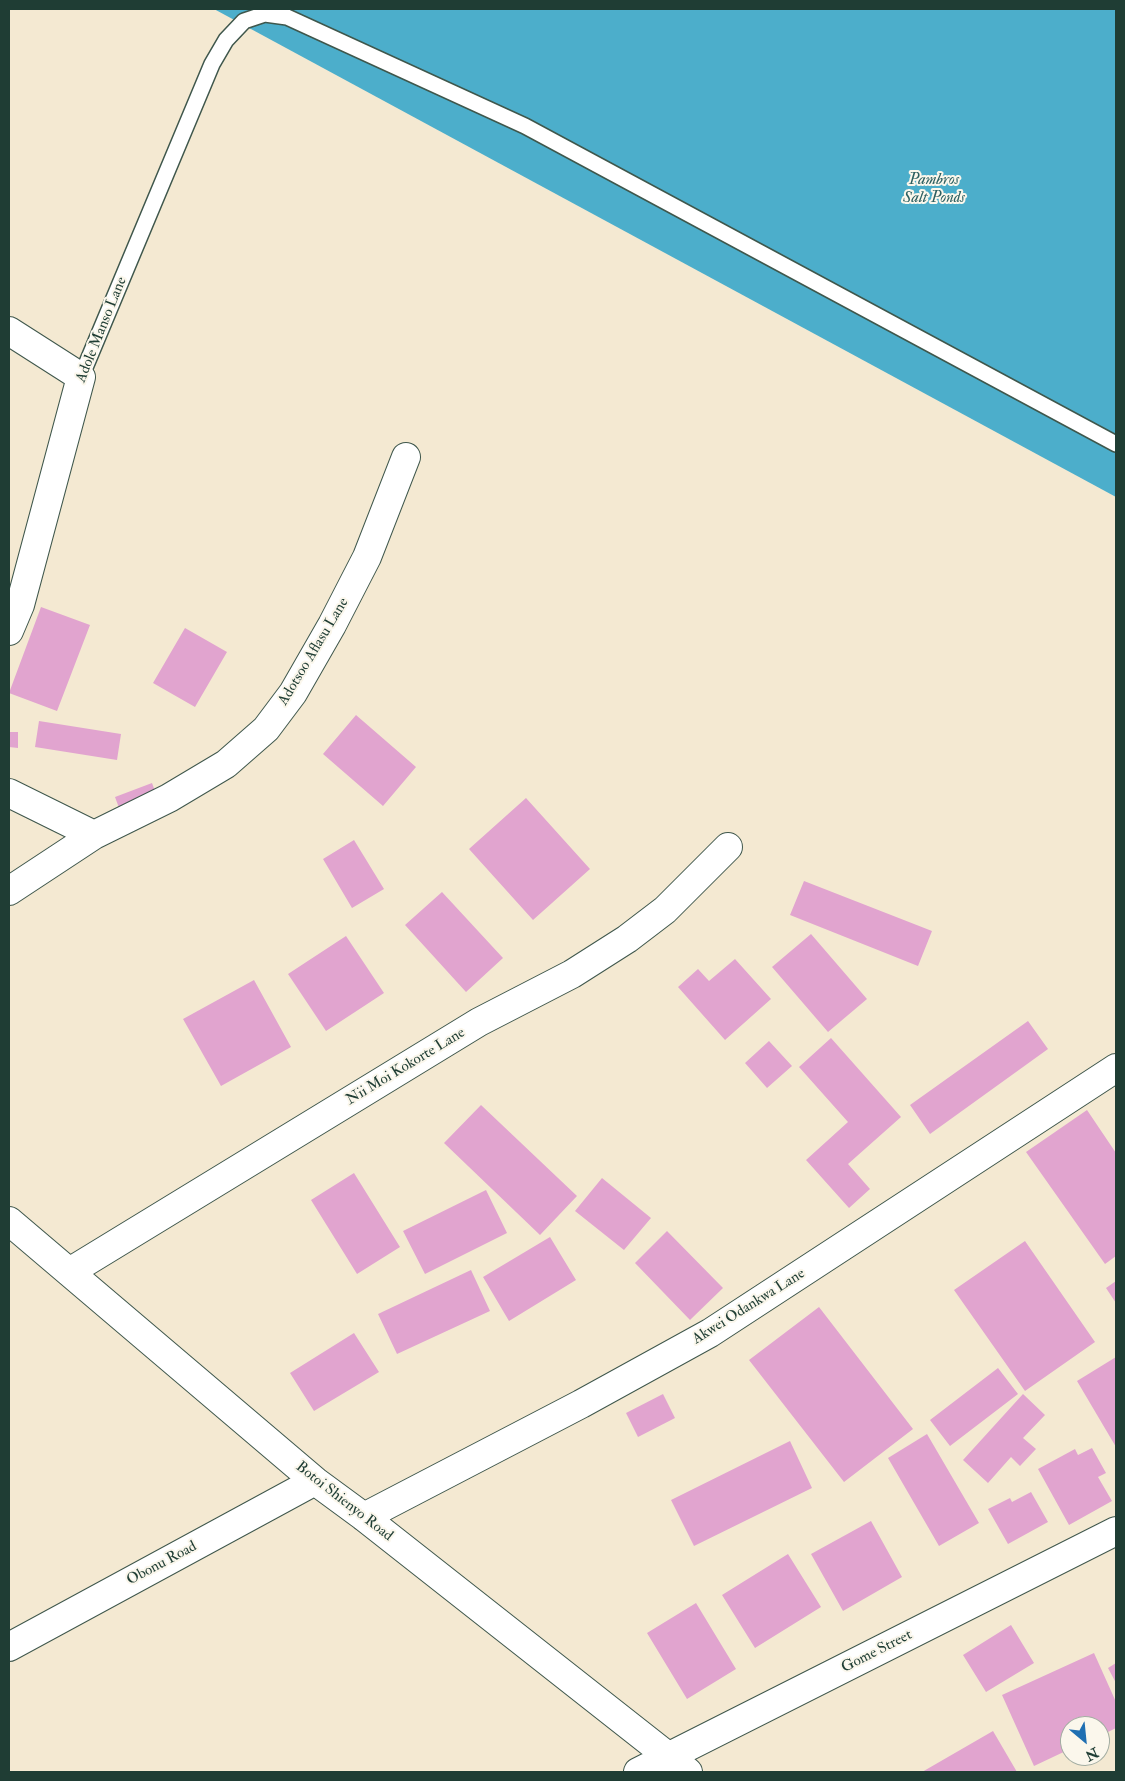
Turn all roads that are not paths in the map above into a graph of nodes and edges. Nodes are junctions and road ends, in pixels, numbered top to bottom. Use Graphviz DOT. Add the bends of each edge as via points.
graph roads {
  1 [pos="9,331"];
  2 [pos="81,377"];
  3 [pos="1116,444"];
  4 [pos="406,457"];
  5 [pos="9,632"];
  6 [pos="9,792"];
  7 [pos="94,835"];
  8 [pos="728,847"];
  9 [pos="9,891"];
  10 [pos="1116,1068"];
  11 [pos="9,1222"];
  12 [pos="71,1272"];
  13 [pos="315,1481"];
  14 [pos="364,1517"];
  15 [pos="1116,1532"];
  16 [pos="9,1647"];
  17 [pos="679,1764"];
  18 [pos="638,1772"];
  1 -- 2 [label="street"];
  2 -- 3 [label="lane, Adole Manso Lane" via="212,64 226,40 244,21 265,14 287,17 524,126"];
  2 -- 5 [label="street, Adole Manso Lane" via="20,605"];
  4 -- 7 [label="street, Adotsoo Aflasu Lane" via="367,557 293,693 266,729 218,768 169,798"];
  6 -- 7 [label="street"];
  7 -- 9 [label="street, Adotsoo Aflasu Lane"];
  8 -- 12 [label="street, Nii Moi Kokorte Lane" via="665,910 627,939 572,974 479,1022"];
  10 -- 14 [label="street, Akwei Odankwa Lane" via="710,1333"];
  11 -- 12 [label="street, Botoi Shienyo Road"];
  12 -- 13 [label="street, Botoi Shienyo Road"];
  13 -- 14 [label="street, Botoi Shienyo Road"];
  13 -- 16 [label="street, Obonu Road"];
  14 -- 17 [label="street, Botoi Shienyo Road"];
  15 -- 17 [label="street, Gome Street"];
  17 -- 18 [label="street, Gome Street"];
}
